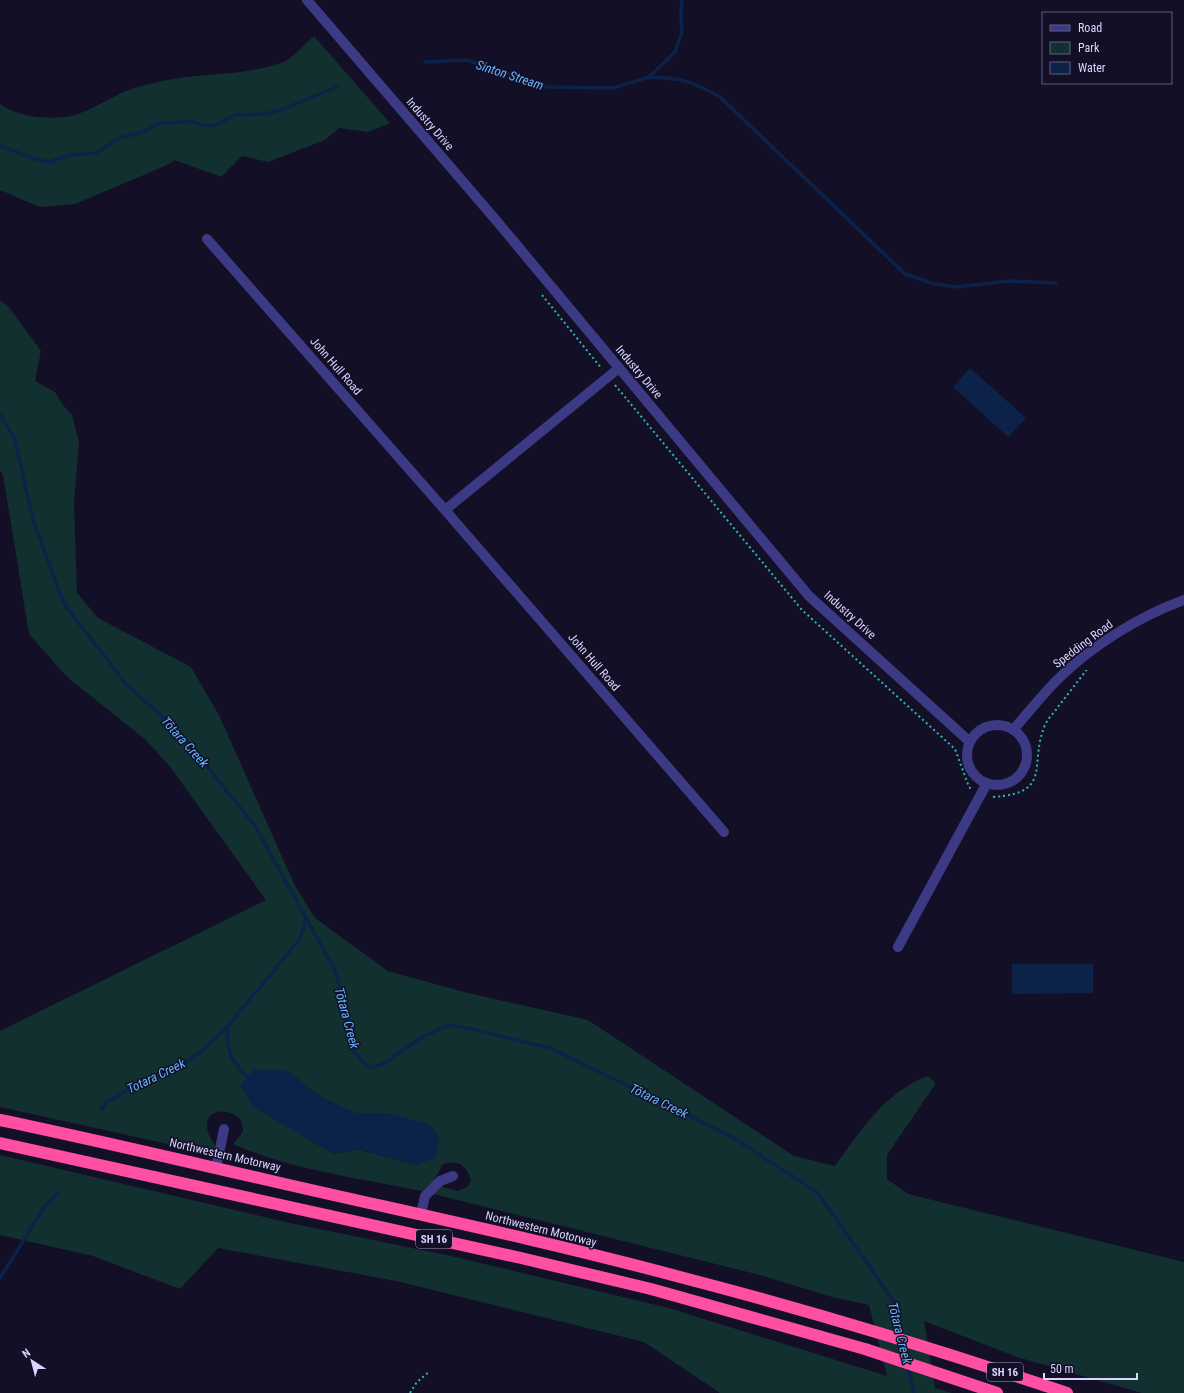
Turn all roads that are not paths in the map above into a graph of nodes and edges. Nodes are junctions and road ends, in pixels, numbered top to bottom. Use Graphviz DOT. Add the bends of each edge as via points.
graph roads {
  1 [pos="307,0"];
  2 [pos="207,239"];
  3 [pos="619,368"];
  4 [pos="445,510"];
  5 [pos="1184,600"];
  6 [pos="1014,730"];
  7 [pos="970,742"];
  8 [pos="988,784"];
  9 [pos="724,832"];
  10 [pos="898,947"];
  11 [pos="0,1120"];
  12 [pos="224,1129"];
  13 [pos="0,1143"];
  14 [pos="216,1168"];
  15 [pos="454,1176"];
  16 [pos="421,1214"];
  17 [pos="997,1393"];
  18 [pos="1067,1393"];
  1 -- 3 [label="street, Industry Drive"];
  2 -- 4 [label="street, John Hull Road"];
  3 -- 4 [label="street"];
  3 -- 7 [label="street, Industry Drive" via="809,596"];
  4 -- 9 [label="street, John Hull Road"];
  5 -- 6 [label="street, Spedding Road" via="1154,611 1088,654 1058,679"];
  6 -- 7 [label="street" via="994,725 980,731"];
  6 -- 8 [label="street" via="1021,736 1025,745 1027,754 1024,768 1015,779 1006,784"];
  7 -- 8 [label="street" via="968,762 979,779"];
  8 -- 10 [label="street"];
  11 -- 14 [label="highway, Northwestern Motorway / SH 16"];
  12 -- 14 [label="street"];
  13 -- 17 [label="highway, SH 16" via="621,1282 865,1349"];
  14 -- 16 [label="highway, Northwestern Motorway / SH 16"];
  15 -- 16 [label="street" via="440,1182 425,1196"];
  16 -- 18 [label="highway, Northwestern Motorway / SH 16" via="678,1276 861,1326"];
}
